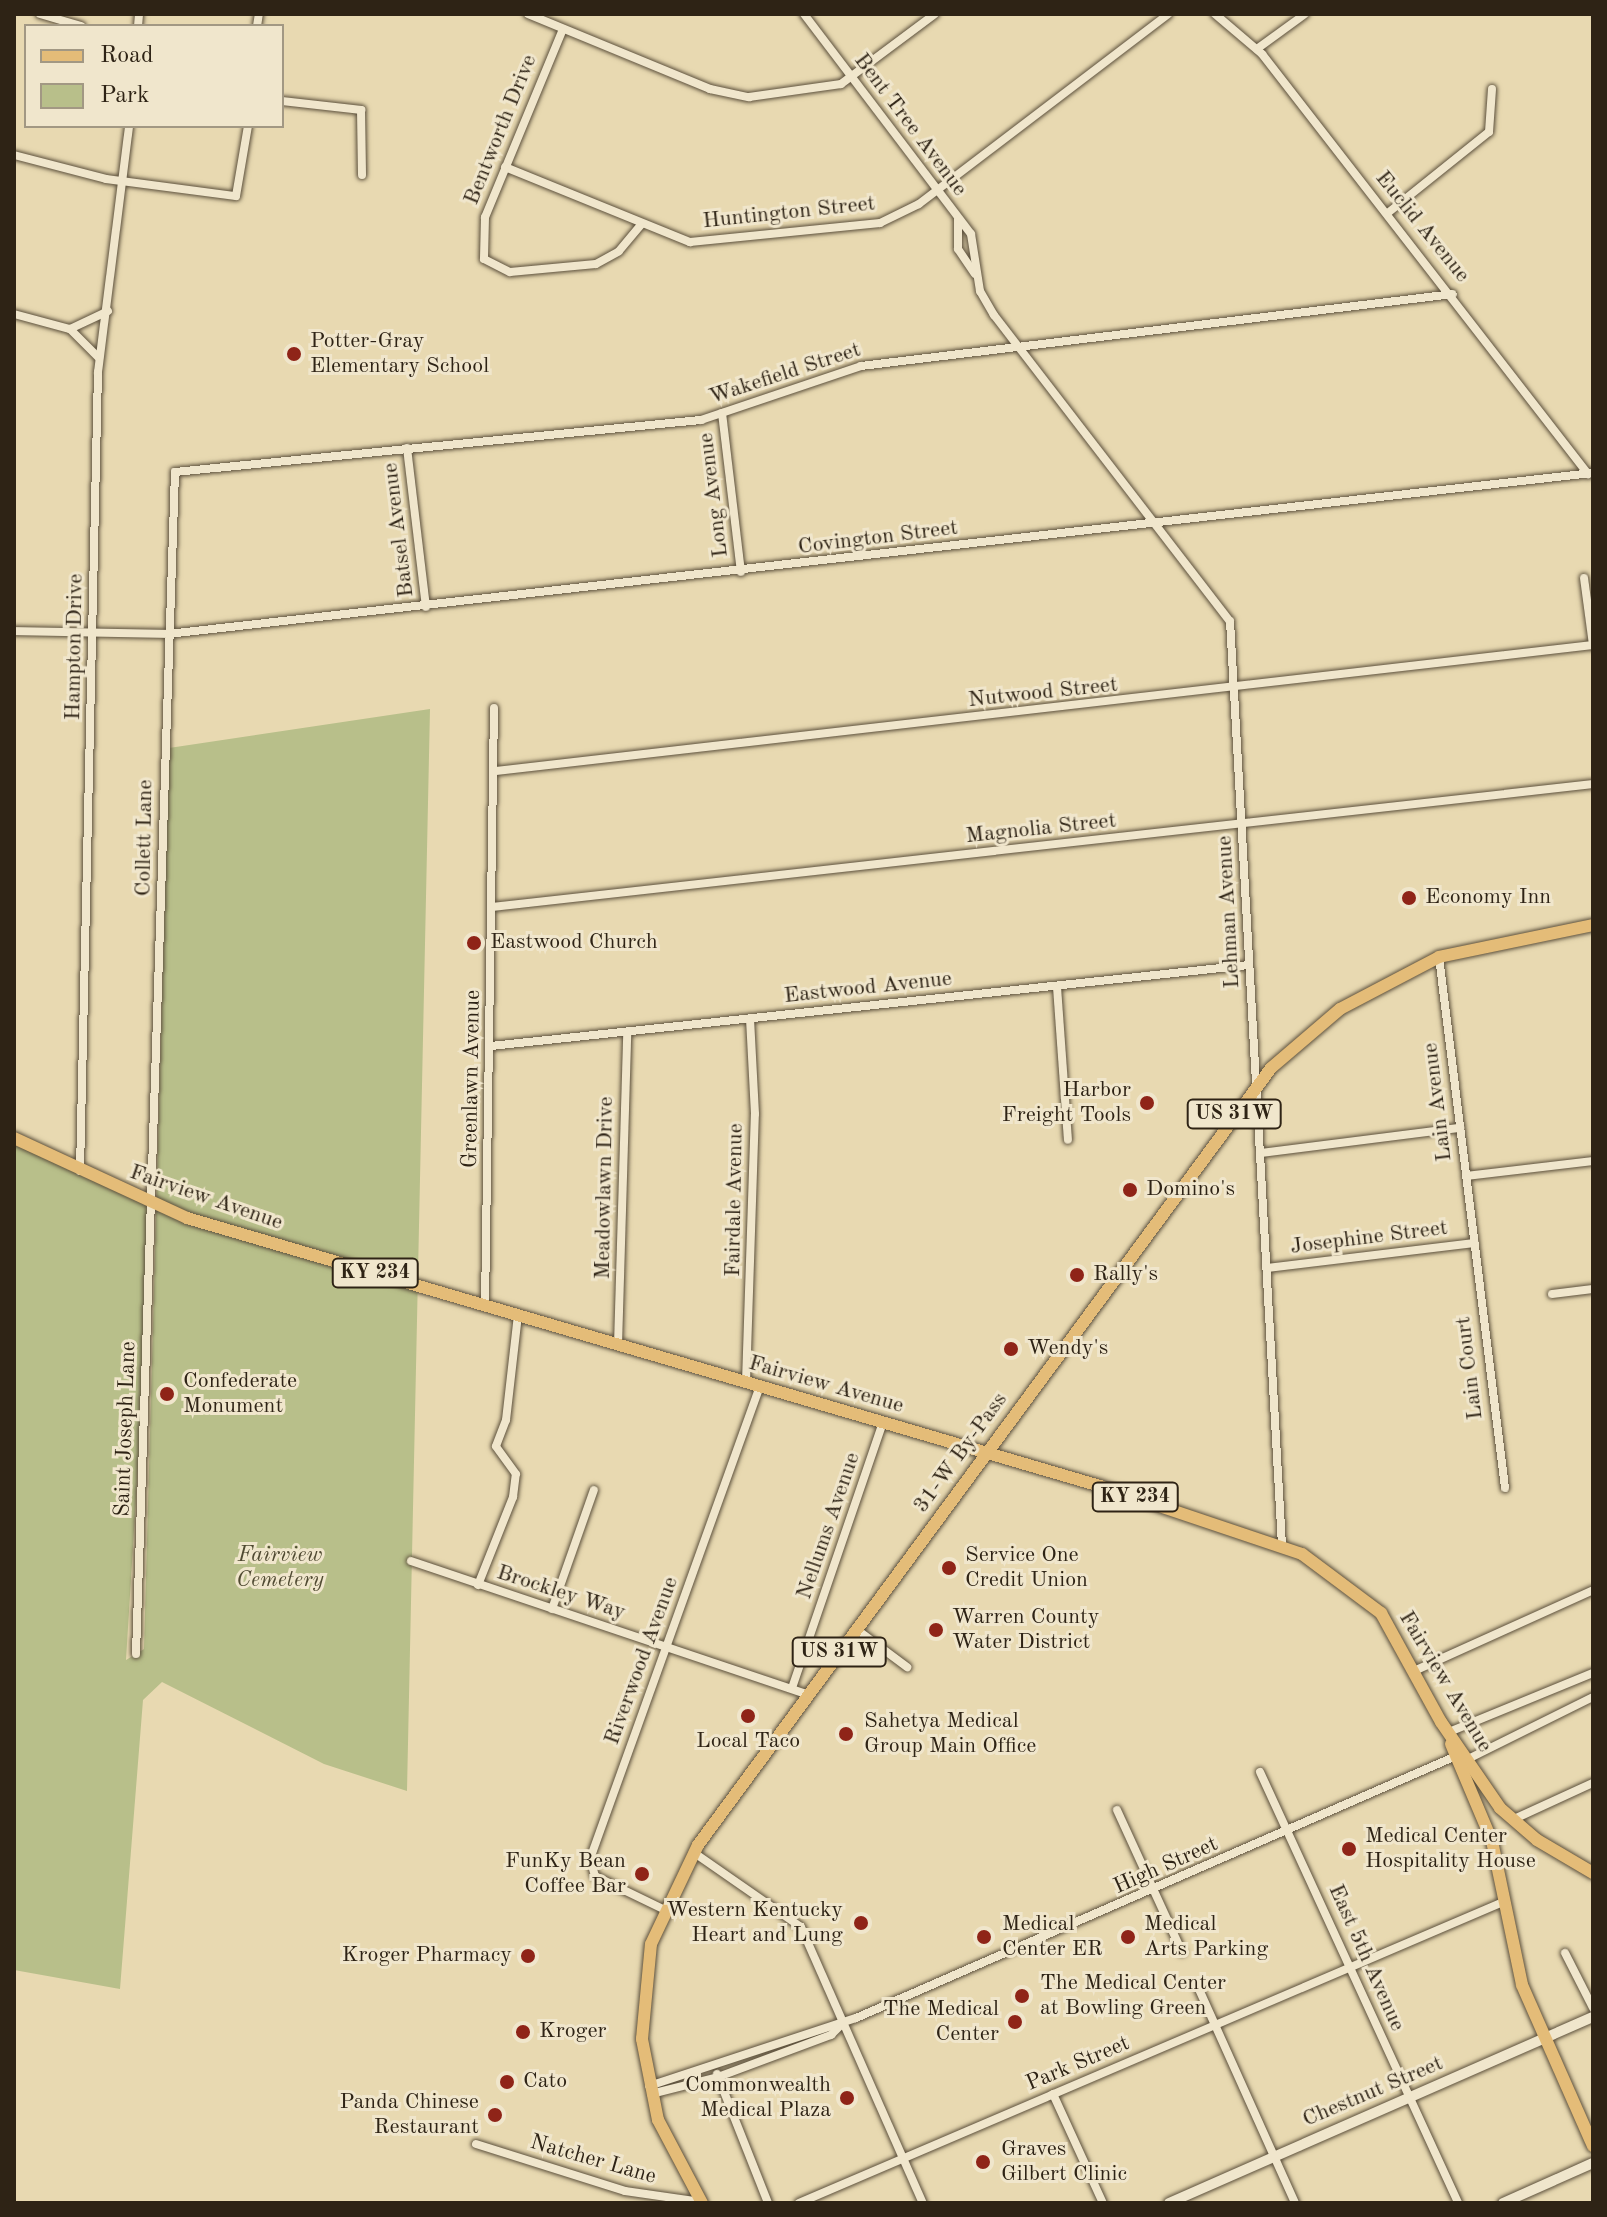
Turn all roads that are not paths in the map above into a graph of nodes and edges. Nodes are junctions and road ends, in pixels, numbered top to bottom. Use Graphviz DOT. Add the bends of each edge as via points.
graph roads {
  1 [pos="40,14"];
  2 [pos="528,14"];
  3 [pos="804,14"];
  4 [pos="935,14"];
  5 [pos="1168,14"];
  6 [pos="1215,14"];
  7 [pos="1305,14"];
  8 [pos="74,24"];
  9 [pos="563,29"];
  10 [pos="1257,49"];
  11 [pos="853,78"];
  12 [pos="1492,89"];
  13 [pos="284,101"];
  14 [pos="129,128"];
  15 [pos="248,128"];
  16 [pos="14,155"];
  17 [pos="505,167"];
  18 [pos="362,175"];
  19 [pos="123,182"];
  20 [pos="939,189"];
  21 [pos="1389,212"];
  22 [pos="958,219"];
  23 [pos="642,224"];
  24 [pos="976,274"];
  25 [pos="1453,294"];
  26 [pos="108,311"];
  27 [pos="14,314"];
  28 [pos="70,329"];
  29 [pos="1018,348"];
  30 [pos="99,358"];
  31 [pos="722,413"];
  32 [pos="407,448"];
  33 [pos="175,472"];
  34 [pos="1591,474"];
  35 [pos="1154,525"];
  36 [pos="741,572"];
  37 [pos="1584,578"];
  38 [pos="426,607"];
  39 [pos="14,631"];
  40 [pos="94,633"];
  41 [pos="168,634"];
  42 [pos="1593,645"];
  43 [pos="1234,690"];
  44 [pos="494,708"];
  45 [pos="496,771"];
  46 [pos="1593,784"];
  47 [pos="1242,825"];
  48 [pos="492,907"];
  49 [pos="1593,925"];
  50 [pos="1439,957"];
  51 [pos="1249,965"];
  52 [pos="1057,987"];
  53 [pos="750,1018"];
  54 [pos="627,1033"];
  55 [pos="491,1046"];
  56 [pos="1257,1085"];
  57 [pos="1460,1128"];
  58 [pos="14,1138"];
  59 [pos="1068,1140"];
  60 [pos="1261,1153"];
  61 [pos="1593,1161"];
  62 [pos="80,1171"];
  63 [pos="1466,1176"];
  64 [pos="154,1205"];
  65 [pos="1475,1243"];
  66 [pos="1267,1268"];
  67 [pos="1593,1289"];
  68 [pos="1552,1294"];
  69 [pos="485,1306"];
  70 [pos="518,1315"];
  71 [pos="618,1345"];
  72 [pos="746,1382"];
  73 [pos="760,1386"];
  74 [pos="883,1422"];
  75 [pos="986,1453"];
  76 [pos="1505,1488"];
  77 [pos="594,1490"];
  78 [pos="1282,1546"];
  79 [pos="411,1561"];
  80 [pos="478,1585"];
  81 [pos="1593,1590"];
  82 [pos="552,1609"];
  83 [pos="856,1629"];
  84 [pos="666,1647"];
  85 [pos="136,1654"];
  86 [pos="907,1667"];
  87 [pos="1414,1671"];
  88 [pos="1593,1673"];
  89 [pos="792,1688"];
  90 [pos="807,1694"];
  91 [pos="1593,1697"];
  92 [pos="1445,1727"];
  93 [pos="1462,1758"];
  94 [pos="1260,1772"];
  95 [pos="1593,1783"];
  96 [pos="1117,1810"];
  97 [pos="1512,1820"];
  98 [pos="1287,1832"];
  99 [pos="693,1852"];
  100 [pos="1593,1873"];
  101 [pos="1153,1891"];
  102 [pos="1503,1902"];
  103 [pos="663,1909"];
  104 [pos="1182,1952"];
  105 [pos="1565,1953"];
  106 [pos="1351,1967"];
  107 [pos="1198,1987"];
  108 [pos="1593,2008"];
  109 [pos="1593,2017"];
  110 [pos="844,2022"];
  111 [pos="1214,2024"];
  112 [pos="1544,2039"];
  113 [pos="716,2073"];
  114 [pos="649,2090"];
  115 [pos="1053,2094"];
  116 [pos="1409,2099"];
  117 [pos="476,2144"];
  118 [pos="1593,2146"];
  119 [pos="1275,2156"];
  120 [pos="903,2158"];
  121 [pos="1593,2163"];
  122 [pos="702,2203"];
  123 [pos="768,2203"];
  124 [pos="799,2203"];
  125 [pos="923,2203"];
  126 [pos="1103,2203"];
  127 [pos="1169,2203"];
  128 [pos="1295,2203"];
  129 [pos="1458,2203"];
  130 [pos="1503,2203"];
  1 -- 8 [label="street"];
  2 -- 9 [label="street"];
  3 -- 11 [label="street, Bent Tree Avenue"];
  4 -- 11 [label="street"];
  5 -- 20 [label="street, Huntington Street"];
  6 -- 10 [label="street, Euclid Avenue"];
  7 -- 10 [label="street"];
  9 -- 11 [label="street" via="736,96 826,88"];
  9 -- 17 [label="street, Bentworth Drive"];
  10 -- 21 [label="street, Euclid Avenue"];
  11 -- 20 [label="street, Bent Tree Avenue"];
  12 -- 21 [label="street" via="1496,114 1489,132"];
  13 -- 18 [label="street" via="361,110"];
  14 -- 19 [label="street, Hampton Drive"];
  15 -- 19 [label="street" via="239,195"];
  16 -- 19 [label="street"];
  17 -- 23 [label="street, Huntington Street"];
  17 -- 23 [label="street, Bentworth Drive" via="480,234 494,269 596,264 619,251"];
  19 -- 26 [label="street, Hampton Drive"];
  20 -- 22 [label="street, Bent Tree Avenue"];
  20 -- 23 [label="street, Huntington Street" via="891,220 825,230 702,243"];
  21 -- 25 [label="street, Euclid Avenue"];
  22 -- 24 [label="street, Bent Tree Avenue" via="975,242"];
  22 -- 24 [label="street, Bent Tree Avenue" via="958,249"];
  24 -- 29 [label="street, Bent Tree Avenue"];
  25 -- 29 [label="street, Wakefield Street"];
  25 -- 34 [label="street, Euclid Avenue"];
  26 -- 28 [label="street"];
  26 -- 30 [label="street, Hampton Drive"];
  27 -- 28 [label="street"];
  28 -- 30 [label="street"];
  29 -- 31 [label="street, Wakefield Street" via="861,366"];
  29 -- 35 [label="street, Lehman Avenue"];
  30 -- 40 [label="street, Hampton Drive"];
  31 -- 32 [label="street, Wakefield Street"];
  31 -- 36 [label="street, Long Avenue"];
  32 -- 33 [label="street, Wakefield Street"];
  32 -- 38 [label="street, Batsel Avenue"];
  33 -- 41 [label="street, Collett Lane"];
  34 -- 35 [label="street, Covington Street"];
  35 -- 36 [label="street, Covington Street"];
  35 -- 43 [label="street, Lehman Avenue" via="1230,621"];
  36 -- 38 [label="street, Covington Street"];
  37 -- 42 [label="street"];
  38 -- 41 [label="street, Covington Street"];
  39 -- 40 [label="street, Covington Street"];
  40 -- 41 [label="street, Covington Street"];
  40 -- 62 [label="street, Hampton Drive"];
  41 -- 64 [label="street, Collett Lane"];
  42 -- 43 [label="street, Nutwood Street"];
  43 -- 45 [label="street, Nutwood Street"];
  43 -- 47 [label="street, Lehman Avenue"];
  44 -- 45 [label="street, Greenlawn Avenue"];
  45 -- 48 [label="street, Greenlawn Avenue"];
  46 -- 47 [label="street, Magnolia Street"];
  47 -- 48 [label="street, Magnolia Street"];
  47 -- 51 [label="street, Lehman Avenue"];
  48 -- 55 [label="street, Greenlawn Avenue"];
  49 -- 50 [label="main road, 31-W By-Pass / US 31W"];
  50 -- 56 [label="main road, 31-W By-Pass / US 31W" via="1340,1009"];
  50 -- 57 [label="street, Lain Avenue"];
  51 -- 52 [label="street, Eastwood Avenue"];
  51 -- 56 [label="street, Lehman Avenue"];
  52 -- 53 [label="street, Eastwood Avenue"];
  52 -- 59 [label="street"];
  53 -- 54 [label="street, Eastwood Avenue"];
  53 -- 72 [label="street, Fairdale Avenue" via="755,1114"];
  54 -- 55 [label="street, Eastwood Avenue"];
  54 -- 71 [label="street, Meadowlawn Drive"];
  55 -- 69 [label="street, Greenlawn Avenue"];
  56 -- 60 [label="street, Lehman Avenue"];
  56 -- 75 [label="main road, 31-W By-Pass / US 31W"];
  57 -- 60 [label="street"];
  57 -- 63 [label="street, Lain Avenue"];
  58 -- 62 [label="main road, Fairview Avenue / KY 234"];
  60 -- 66 [label="street, Lehman Avenue"];
  61 -- 63 [label="street"];
  62 -- 64 [label="main road, Fairview Avenue / KY 234"];
  63 -- 65 [label="street, Lain Avenue"];
  64 -- 69 [label="main road, Fairview Avenue / KY 234"];
  64 -- 85 [label="street, Saint Joseph Lane"];
  65 -- 66 [label="street, Josephine Street"];
  65 -- 76 [label="street, Lain Court"];
  66 -- 78 [label="street, Lehman Avenue"];
  67 -- 68 [label="street"];
  69 -- 70 [label="main road, Fairview Avenue / KY 234"];
  70 -- 71 [label="main road, Fairview Avenue / KY 234"];
  70 -- 80 [label="street" via="496,1446 516,1474 513,1497"];
  71 -- 72 [label="main road, Fairview Avenue / KY 234"];
  72 -- 73 [label="main road, Fairview Avenue / KY 234"];
  73 -- 74 [label="main road, Fairview Avenue / KY 234"];
  73 -- 84 [label="street, Riverwood Avenue"];
  74 -- 75 [label="main road, Fairview Avenue / KY 234"];
  74 -- 89 [label="street, Nellums Avenue"];
  75 -- 78 [label="main road, Fairview Avenue / KY 234"];
  75 -- 83 [label="main road, 31-W By-Pass / US 31W"];
  77 -- 82 [label="street"];
  78 -- 87 [label="main road, Fairview Avenue / KY 234" via="1329,1569 1371,1602"];
  79 -- 80 [label="street, Brockley Way"];
  80 -- 82 [label="street, Brockley Way"];
  81 -- 87 [label="street"];
  82 -- 84 [label="street, Brockley Way"];
  83 -- 86 [label="street"];
  83 -- 90 [label="main road, 31-W By-Pass / US 31W"];
  84 -- 89 [label="street, Brockley Way"];
  84 -- 103 [label="street, Riverwood Avenue" via="589,1865 597,1878"];
  87 -- 92 [label="main road, Fairview Avenue / KY 234"];
  88 -- 92 [label="street"];
  89 -- 90 [label="street, Brockley Way"];
  90 -- 99 [label="main road, 31-W By-Pass / US 31W"];
  91 -- 93 [label="street, High Street"];
  92 -- 93 [label="main road, Fairview Avenue / KY 234"];
  93 -- 97 [label="main road, Fairview Avenue / KY 234"];
  93 -- 98 [label="street, High Street"];
  93 -- 102 [label="main road, KY 234" via="1489,1832"];
  94 -- 98 [label="street, East 5th Avenue"];
  95 -- 97 [label="street"];
  96 -- 101 [label="street"];
  97 -- 100 [label="main road, KY 234"];
  98 -- 101 [label="street, High Street"];
  98 -- 106 [label="street, East 5th Avenue"];
  99 -- 103 [label="main road, 31-W By-Pass / US 31W"];
  99 -- 110 [label="street" via="793,1916"];
  101 -- 104 [label="street"];
  101 -- 110 [label="street, High Street"];
  102 -- 106 [label="street, Park Street"];
  102 -- 112 [label="main road, KY 234" via="1515,1963"];
  103 -- 114 [label="main road, 31-W By-Pass / US 31W" via="643,1993"];
  105 -- 108 [label="street"];
  106 -- 111 [label="street, Park Street"];
  106 -- 116 [label="street, East 5th Avenue"];
  107 -- 111 [label="street"];
  109 -- 112 [label="street, Chestnut Street"];
  110 -- 113 [label="street, High Street" via="831,2035"];
  110 -- 120 [label="street"];
  111 -- 115 [label="street, Park Street"];
  111 -- 119 [label="street"];
  112 -- 116 [label="street, Chestnut Street"];
  112 -- 118 [label="main road, KY 234"];
  113 -- 114 [label="street, High Street"];
  113 -- 123 [label="street"];
  114 -- 122 [label="main road, 31-W By-Pass / US 31W"];
  115 -- 120 [label="street, Park Street"];
  115 -- 126 [label="street"];
  116 -- 119 [label="street, Chestnut Street"];
  116 -- 129 [label="street, East 5th Avenue"];
  117 -- 122 [label="street, Natcher Lane" via="625,2191"];
  119 -- 127 [label="street, Chestnut Street"];
  119 -- 128 [label="street"];
  120 -- 124 [label="street, Park Street"];
  120 -- 125 [label="street"];
  121 -- 130 [label="street"];
}
